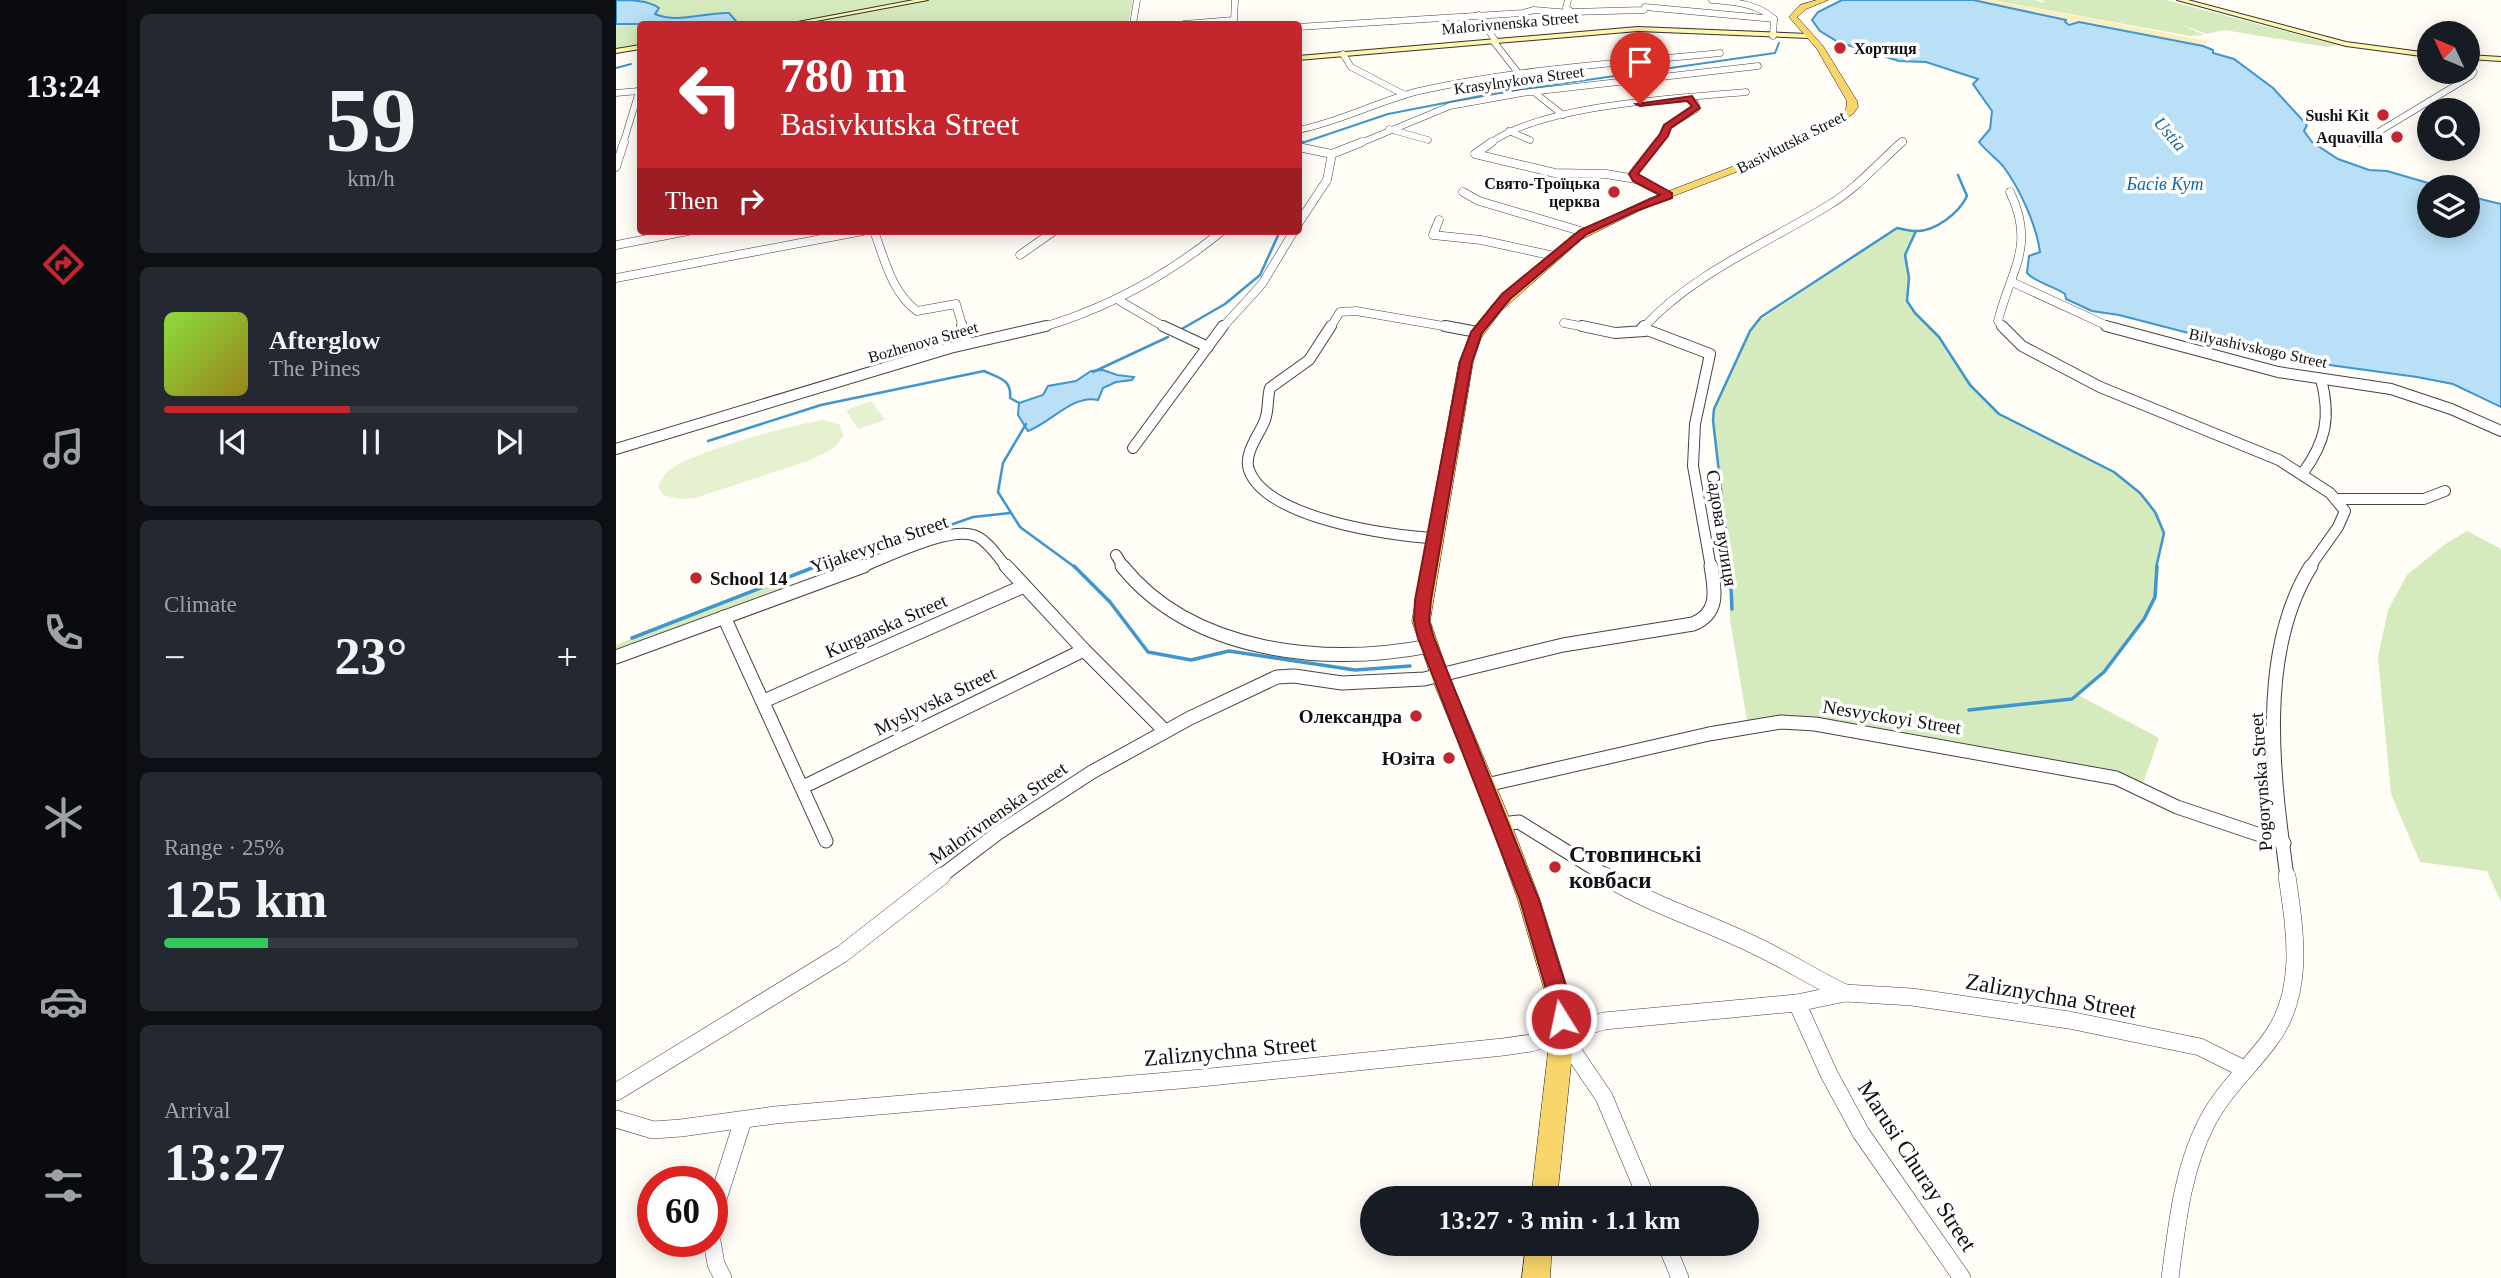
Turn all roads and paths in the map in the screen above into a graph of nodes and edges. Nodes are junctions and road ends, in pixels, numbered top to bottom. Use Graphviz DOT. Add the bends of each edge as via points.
graph roads {
  1 [pos="925,0"];
  2 [pos="1137,0"];
  3 [pos="1235,0"];
  4 [pos="1568,0"];
  5 [pos="1712,0"];
  6 [pos="1824,0"];
  7 [pos="2180,0"];
  8 [pos="1572,12"];
  9 [pos="1479,15"];
  10 [pos="1774,19"];
  11 [pos="810,21"];
  12 [pos="1134,21"];
  13 [pos="1222,21"];
  14 [pos="1302,27"];
  15 [pos="1773,36"];
  16 [pos="1808,36"];
  17 [pos="1495,42"];
  18 [pos="637,48"];
  19 [pos="616,51"];
  20 [pos="1720,53"];
  21 [pos="2417,53"];
  22 [pos="1343,54"];
  23 [pos="1302,58"];
  24 [pos="2480,58"];
  25 [pos="2501,59"];
  26 [pos="1758,66"];
  27 [pos="1519,74"];
  28 [pos="2458,84"];
  29 [pos="637,90"];
  30 [pos="1534,92"];
  31 [pos="1746,92"];
  32 [pos="616,93"];
  33 [pos="1405,95"];
  34 [pos="1689,98"];
  35 [pos="637,99"];
  36 [pos="1563,115"];
  37 [pos="1302,129"];
  38 [pos="1389,129"];
  39 [pos="1508,131"];
  40 [pos="1427,140"];
  41 [pos="1530,140"];
  42 [pos="1903,141"];
  43 [pos="2360,143"];
  44 [pos="1302,148"];
  45 [pos="1332,153"];
  46 [pos="616,167"];
  47 [pos="1636,179"];
  48 [pos="1463,192"];
  49 [pos="2010,192"];
  50 [pos="1668,195"];
  51 [pos="1302,218"];
  52 [pos="1439,220"];
  53 [pos="1584,232"];
  54 [pos="666,235"];
  55 [pos="809,235"];
  56 [pos="840,235"];
  57 [pos="876,235"];
  58 [pos="1048,235"];
  59 [pos="1217,235"];
  60 [pos="1292,235"];
  61 [pos="812,240"];
  62 [pos="616,244"];
  63 [pos="1020,255"];
  64 [pos="1554,256"];
  65 [pos="616,278"];
  66 [pos="2012,282"];
  67 [pos="1120,301"];
  68 [pos="1564,323"];
  69 [pos="1645,331"];
  70 [pos="1477,332"];
  71 [pos="967,343"];
  72 [pos="1208,347"];
  73 [pos="2321,379"];
  74 [pos="2501,431"];
  75 [pos="1133,448"];
  76 [pos="616,449"];
  77 [pos="2303,473"];
  78 [pos="2445,491"];
  79 [pos="2338,499"];
  80 [pos="1434,538"];
  81 [pos="1116,555"];
  82 [pos="1024,586"];
  83 [pos="724,617"];
  84 [pos="1430,646"];
  85 [pos="1084,650"];
  86 [pos="616,657"];
  87 [pos="1440,676"];
  88 [pos="764,701"];
  89 [pos="1166,731"];
  90 [pos="1486,785"];
  91 [pos="803,787"];
  92 [pos="1501,824"];
  93 [pos="826,841"];
  94 [pos="2284,843"];
  95 [pos="1845,993"];
  96 [pos="1797,1003"];
  97 [pos="1562,1035"];
  98 [pos="2244,1069"];
  99 [pos="616,1092"];
  100 [pos="616,1119"];
  101 [pos="743,1120"];
  102 [pos="728,1167"];
  103 [pos="1546,1186"];
  104 [pos="1642,1186"];
  105 [pos="1538,1256"];
  106 [pos="1671,1256"];
  107 [pos="715,1257"];
  108 [pos="723,1278"];
  109 [pos="1536,1278"];
  110 [pos="1681,1278"];
  111 [pos="1962,1278"];
  112 [pos="2170,1278"];
  1 -- 11 [label="street"];
  2 -- 12 [label="street"];
  3 -- 13 [label="street" via="1234,20"];
  4 -- 8 [label="street" via="1566,8"];
  5 -- 10 [label="street" via="1758,8"];
  6 -- 16 [label="main road, Basivkutska Street" via="1793,15"];
  7 -- 21 [label="street" via="2346,44"];
  8 -- 9 [label="street"];
  8 -- 10 [label="street" via="1645,7"];
  9 -- 14 [label="street"];
  9 -- 17 [label="street"];
  10 -- 15 [label="street"];
  15 -- 16 [label="street, Malorivnenska Street"];
  15 -- 17 [label="street, Malorivnenska Street" via="1650,29"];
  16 -- 50 [label="main road, Basivkutska Street" via="1848,93 1853,107 1850,112 1759,162"];
  17 -- 22 [label="street, Malorivnenska Street"];
  17 -- 27 [label="street"];
  18 -- 19 [label="street"];
  20 -- 27 [label="street"];
  22 -- 23 [label="street, Malorivnenska Street"];
  22 -- 33 [label="street" via="1351,67"];
  24 -- 25 [label="street"];
  26 -- 30 [label="street, Krasylnykova Street"];
  27 -- 33 [label="street"];
  28 -- 43 [label="street"];
  29 -- 32 [label="street"];
  30 -- 36 [label="street"];
  30 -- 38 [label="street, Krasylnykova Street" via="1450,106"];
  31 -- 34 [label="street"];
  33 -- 37 [label="street"];
  34 -- 36 [label="street"];
  34 -- 47 [label="street" via="1697,107 1667,127 1633,174"];
  35 -- 46 [label="street"];
  36 -- 39 [label="street"];
  38 -- 40 [label="street"];
  38 -- 45 [label="street, Krasylnykova Street"];
  39 -- 41 [label="street"];
  39 -- 47 [label="street" via="1475,153 1555,173"];
  42 -- 69 [label="street" via="1832,204 1692,286 1644,324"];
  44 -- 45 [label="street"];
  45 -- 51 [label="street" via="1327,180"];
  47 -- 50 [label="street"];
  48 -- 53 [label="street" via="1479,201"];
  49 -- 66 [label="street" via="2025,232"];
  50 -- 53 [label="main road, Basivkutska Street"];
  52 -- 64 [label="street" via="1433,235"];
  53 -- 64 [label="main road, Basivkutska Street"];
  54 -- 62 [label="street"];
  55 -- 61 [label="street"];
  56 -- 61 [label="street"];
  57 -- 71 [label="street" via="911,308 917,311 956,304"];
  58 -- 63 [label="street"];
  59 -- 67 [label="street, Bozhenova Street"];
  60 -- 72 [label="street" via="1262,284"];
  61 -- 65 [label="street"];
  64 -- 70 [label="main road, Basivkutska Street" via="1506,297"];
  66 -- 73 [label="street, Bilyashivskogo Street" via="2098,324"];
  66 -- 77 [label="street" via="1998,321 2010,338 2089,382"];
  67 -- 71 [label="street, Bozhenova Street" via="1040,328"];
  67 -- 72 [label="street"];
  68 -- 69 [label="street" via="1615,333"];
  69 -- 87 [label="street, Садова вулиця" via="1710,354 1695,424 1693,466 1715,590 1714,609 1708,618 1693,624 1563,645"];
  70 -- 80 [label="main road, Basivkutska Street" via="1466,362"];
  70 -- 80 [label="street" via="1340,312 1309,360 1270,388 1266,418 1248,459 1248,468 1259,484 1305,514 1375,532"];
  71 -- 76 [label="street, Bozhenova Street"];
  72 -- 75 [label="street"];
  73 -- 74 [label="street, Bilyashivskogo Street" via="2391,389"];
  73 -- 77 [label="street" via="2330,409 2322,445"];
  77 -- 79 [label="street"];
  78 -- 79 [label="street" via="2424,499"];
  79 -- 94 [label="street, Pogorynska Street" via="2345,511 2341,523 2304,576 2286,628 2275,687 2274,739"];
  80 -- 84 [label="main road, Basivkutska Street" via="1421,621"];
  81 -- 84 [label="street" via="1161,605 1216,634 1352,656"];
  82 -- 83 [label="street, Yijakevycha Street" via="979,537 968,533 918,546"];
  82 -- 85 [label="street, Yijakevycha Street"];
  82 -- 88 [label="street, Kurganska Street"];
  83 -- 86 [label="street, Yijakevycha Street"];
  83 -- 88 [label="street"];
  84 -- 87 [label="main road, Basivkutska Street"];
  85 -- 89 [label="street, Yijakevycha Street"];
  85 -- 91 [label="street, Myslyvska Street"];
  87 -- 89 [label="street, Malorivnenska Street" via="1342,683 1277,677"];
  87 -- 90 [label="main road, Basivkutska Street"];
  88 -- 91 [label="street"];
  89 -- 99 [label="street, Malorivnenska Street" via="1073,782 801,981"];
  90 -- 92 [label="main road, Basivkutska Street"];
  90 -- 94 [label="street, Nesvyckoyi Street" via="1748,726 1815,724 2116,778 2208,819"];
  91 -- 93 [label="street"];
  92 -- 95 [label="street, Zaliznychna Street" via="1519,822 1612,880 1759,947"];
  92 -- 97 [label="main road, Basivkutska Street" via="1560,1003"];
  94 -- 98 [label="street, Pogorynska Street" via="2295,941 2290,999 2270,1042"];
  95 -- 96 [label="street, Zaliznychna Street"];
  95 -- 98 [label="street, Zaliznychna Street" via="1912,997 2069,1020 2200,1047"];
  96 -- 97 [label="street, Zaliznychna Street" via="1604,1021"];
  96 -- 111 [label="street, Marusi Churay Street" via="1861,1133"];
  97 -- 101 [label="street, Zaliznychna Street" via="1503,1047"];
  97 -- 103 [label="main road, Basivkutska Street"];
  97 -- 104 [label="street, Basivkutska Street" via="1604,1097"];
  98 -- 112 [label="street, Pogorynska Street" via="2219,1100 2188,1166"];
  100 -- 101 [label="street, Zaliznychna Street" via="653,1130"];
  101 -- 102 [label="street"];
  105 -- 109 [label="main road"];
  106 -- 110 [label="street"];
  107 -- 108 [label="street"];
}
